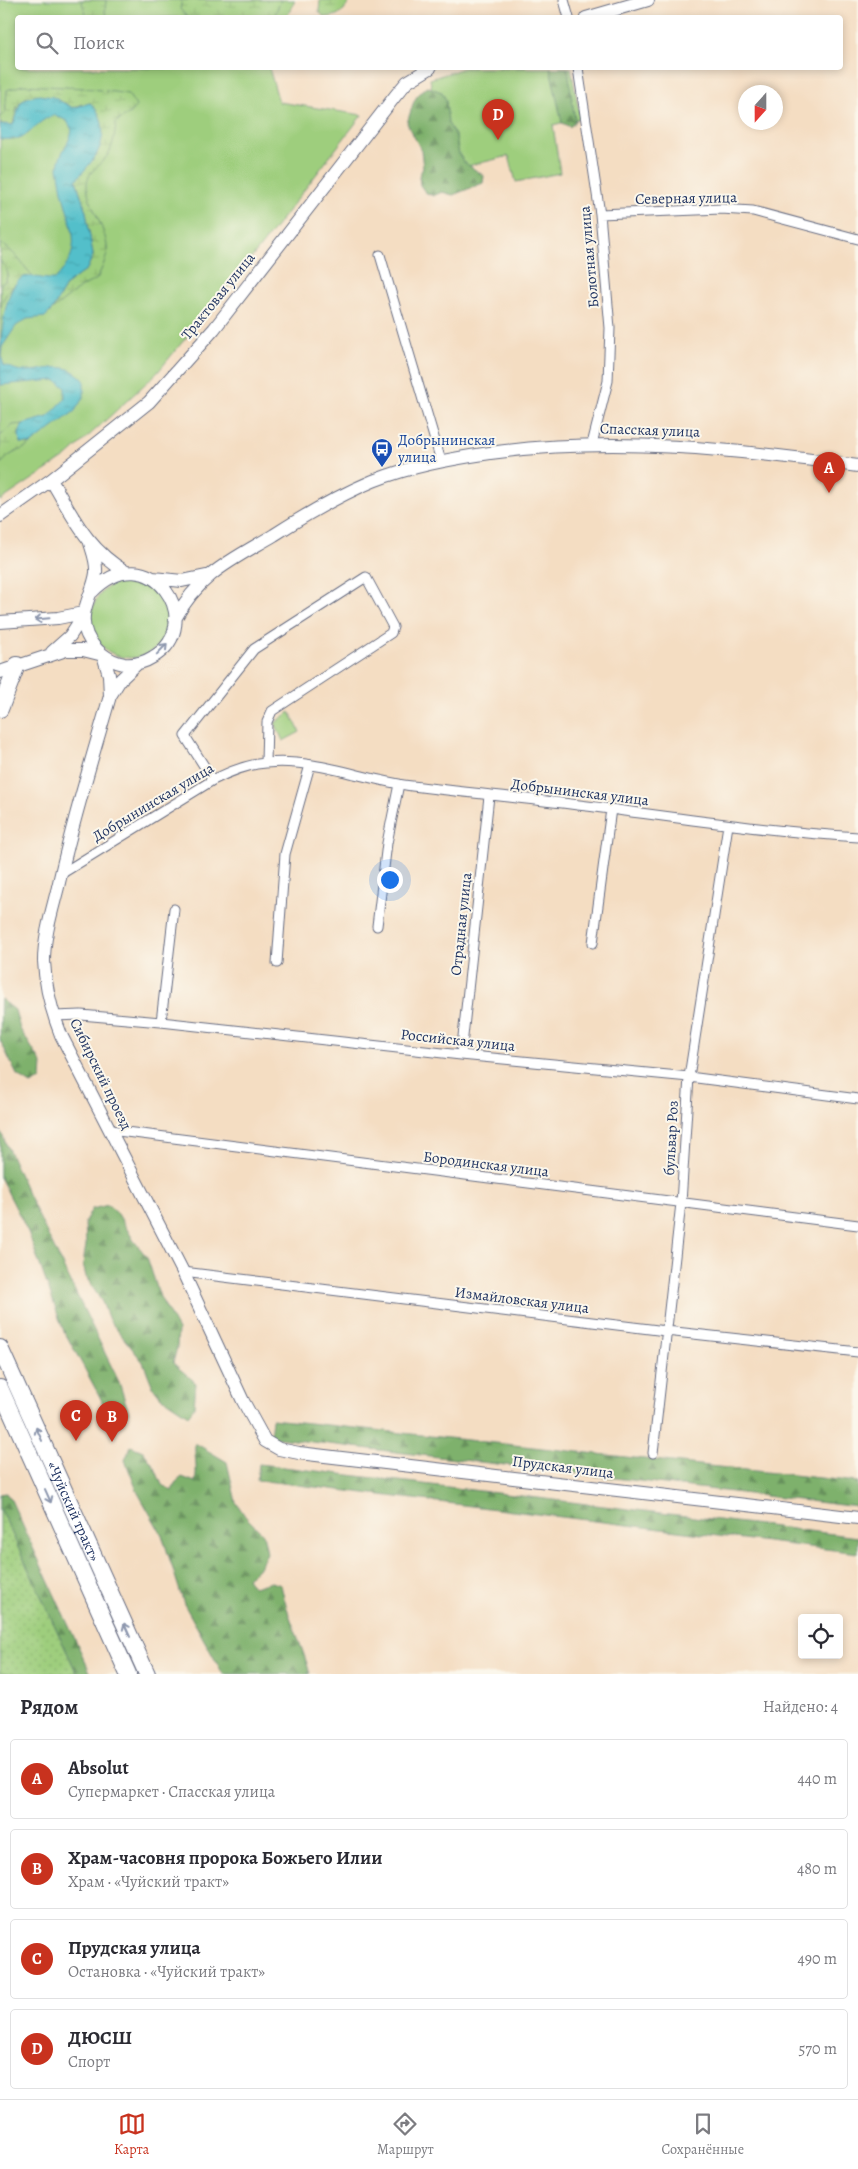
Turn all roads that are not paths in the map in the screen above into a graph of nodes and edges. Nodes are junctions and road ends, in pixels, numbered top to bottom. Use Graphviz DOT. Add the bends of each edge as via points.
graph roads {
  1 [pos="564,0"];
  2 [pos="648,0"];
  3 [pos="568,15"];
  4 [pos="596,15"];
  5 [pos="427,70"];
  6 [pos="578,70"];
  7 [pos="600,214"];
  8 [pos="858,239"];
  9 [pos="380,255"];
  10 [pos="592,444"];
  11 [pos="441,461"];
  12 [pos="858,466"];
  13 [pos="51,480"];
  14 [pos="0,516"];
  15 [pos="90,543"];
  16 [pos="126,572"];
  17 [pos="208,575"];
  18 [pos="153,578"];
  19 [pos="92,592"];
  20 [pos="83,615"];
  21 [pos="175,619"];
  22 [pos="0,622"];
  23 [pos="50,654"];
  24 [pos="103,655"];
  25 [pos="138,663"];
  26 [pos="17,665"];
  27 [pos="0,672"];
  28 [pos="110,696"];
  29 [pos="0,709"];
  30 [pos="266,763"];
  31 [pos="310,765"];
  32 [pos="213,780"];
  33 [pos="399,784"];
  34 [pos="489,796"];
  35 [pos="611,809"];
  36 [pos="728,825"];
  37 [pos="858,834"];
  38 [pos="61,874"];
  39 [pos="174,909"];
  40 [pos="377,926"];
  41 [pos="593,944"];
  42 [pos="276,963"];
  43 [pos="54,1016"];
  44 [pos="161,1022"];
  45 [pos="461,1055"];
  46 [pos="689,1077"];
  47 [pos="858,1099"];
  48 [pos="110,1130"];
  49 [pos="681,1203"];
  50 [pos="858,1225"];
  51 [pos="183,1272"];
  52 [pos="666,1332"];
  53 [pos="0,1348"];
  54 [pos="858,1352"];
  55 [pos="0,1388"];
  56 [pos="265,1442"];
  57 [pos="653,1453"];
  58 [pos="858,1518"];
  59 [pos="128,1674"];
  60 [pos="147,1674"];
  1 -- 3 [label="street"];
  2 -- 4 [label="street"];
  5 -- 13 [label="street, Трактовая улица" via="407,82 396,95 220,321 149,402"];
  6 -- 7 [label="street, Болотная улица"];
  7 -- 8 [label="street, Северная улица" via="720,209 753,211"];
  7 -- 10 [label="street, Болотная улица" via="610,362"];
  9 -- 11 [label="street"];
  10 -- 11 [label="street, Спасская улица" via="521,449"];
  10 -- 12 [label="street, Спасская улица" via="680,445"];
  11 -- 17 [label="street, Спасская улица" via="371,482 290,525"];
  13 -- 14 [label="street, Трактовая улица"];
  13 -- 15 [label="street"];
  15 -- 16 [label="street" via="103,557"];
  15 -- 19 [label="street" via="96,567"];
  16 -- 18 [label="street"];
  16 -- 19 [label="street" via="108,578"];
  17 -- 18 [label="street, Спасская улица" via="182,581"];
  17 -- 21 [label="street, Спасская улица" via="188,597"];
  18 -- 21 [label="street" via="170,596"];
  19 -- 20 [label="street"];
  20 -- 22 [label="street, one-way"];
  20 -- 23 [label="street" via="70,636"];
  20 -- 24 [label="street" via="87,636"];
  25 -- 21 [label="street, one-way" via="165,648"];
  23 -- 24 [label="street" via="75,649"];
  23 -- 26 [label="street"];
  24 -- 25 [label="street" via="119,663"];
  24 -- 28 [label="street, Сибирский проезд" via="109,675"];
  25 -- 28 [label="street, Сибирский проезд" via="120,680"];
  26 -- 27 [label="street"];
  26 -- 29 [label="highway"];
  28 -- 38 [label="street, Сибирский проезд"];
  30 -- 31 [label="street, Добрынинская улица"];
  30 -- 32 [label="street, Добрынинская улица"];
  30 -- 32 [label="street" via="267,722 272,710 391,633 393,627 366,577 254,649 185,736"];
  31 -- 33 [label="street, Добрынинская улица"];
  31 -- 42 [label="street" via="285,854"];
  32 -- 38 [label="street, Добрынинская улица"];
  33 -- 34 [label="street, Добрынинская улица"];
  33 -- 40 [label="street" via="387,844"];
  34 -- 35 [label="street, Добрынинская улица"];
  34 -- 45 [label="street, Отрадная улица"];
  35 -- 36 [label="street, Добрынинская улица"];
  35 -- 41 [label="street"];
  36 -- 37 [label="street, Добрынинская улица" via="805,834"];
  36 -- 46 [label="street, бульвар Роз"];
  38 -- 43 [label="street, Сибирский проезд" via="46,934 44,960"];
  39 -- 44 [label="street"];
  43 -- 44 [label="street, Российская улица" via="81,1015"];
  43 -- 48 [label="street, Сибирский проезд"];
  44 -- 45 [label="street, Российская улица"];
  45 -- 46 [label="street, Российская улица"];
  46 -- 47 [label="street, Российская улица"];
  46 -- 49 [label="street, бульвар Роз"];
  48 -- 49 [label="street, Бородинская улица"];
  48 -- 51 [label="street, Сибирский проезд"];
  49 -- 50 [label="street, Бородинская улица"];
  49 -- 52 [label="street, бульвар Роз"];
  51 -- 52 [label="street, Измайловская улица"];
  51 -- 56 [label="street, Сибирский проезд"];
  52 -- 54 [label="street, Измайловская улица"];
  52 -- 57 [label="street, бульвар Роз"];
  60 -- 53 [label="highway, «Чуйский тракт», one-way"];
  55 -- 59 [label="highway, «Чуйский тракт», one-way"];
  56 -- 58 [label="street, Прудская улица" via="299,1453"];
}
